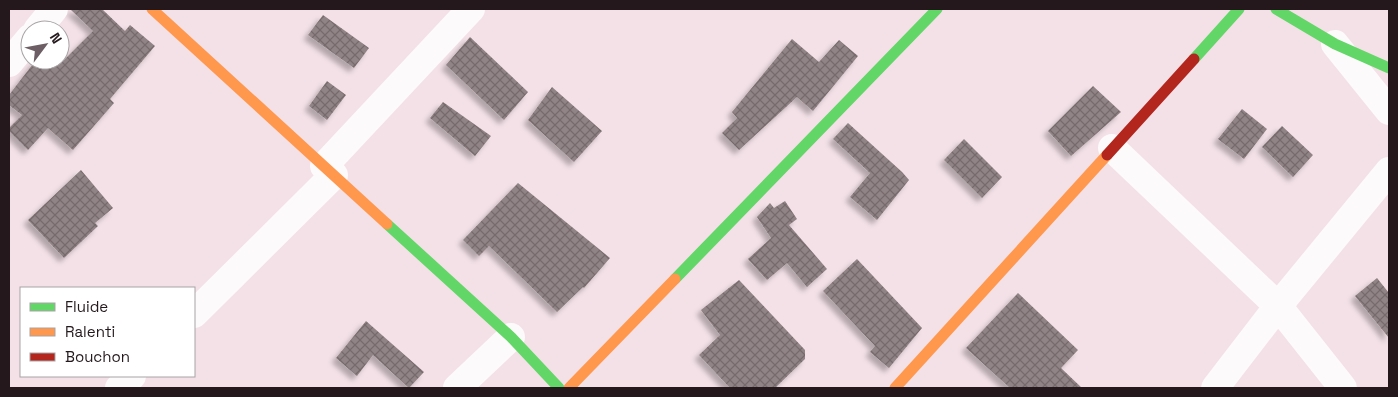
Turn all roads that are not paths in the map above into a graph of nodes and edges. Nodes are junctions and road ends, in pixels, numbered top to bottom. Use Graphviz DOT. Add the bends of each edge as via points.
graph roads {
  1 [pos="54,9"];
  2 [pos="152,9"];
  3 [pos="470,9"];
  4 [pos="937,9"];
  5 [pos="1239,9"];
  6 [pos="1276,9"];
  7 [pos="45,20"];
  8 [pos="1335,44"];
  9 [pos="20,50"];
  10 [pos="9,63"];
  11 [pos="1389,68"];
  12 [pos="1389,111"];
  13 [pos="1112,148"];
  14 [pos="329,171"];
  15 [pos="1389,171"];
  16 [pos="1278,306"];
  17 [pos="195,313"];
  18 [pos="511,337"];
  19 [pos="131,377"];
  20 [pos="119,388"];
  21 [pos="457,388"];
  22 [pos="559,388"];
  23 [pos="569,388"];
  24 [pos="895,388"];
  25 [pos="1215,388"];
  26 [pos="1343,388"];
  1 -- 7 [label="street"];
  2 -- 14 [label="street"];
  3 -- 14 [label="street"];
  4 -- 23 [label="street"];
  5 -- 13 [label="street"];
  6 -- 8 [label="street"];
  8 -- 11 [label="street"];
  8 -- 12 [label="street"];
  9 -- 10 [label="street"];
  13 -- 16 [label="street"];
  13 -- 24 [label="street"];
  14 -- 17 [label="street"];
  14 -- 18 [label="street"];
  15 -- 16 [label="street"];
  16 -- 25 [label="street"];
  16 -- 26 [label="street"];
  18 -- 21 [label="street"];
  18 -- 22 [label="street"];
  19 -- 20 [label="street"];
}
